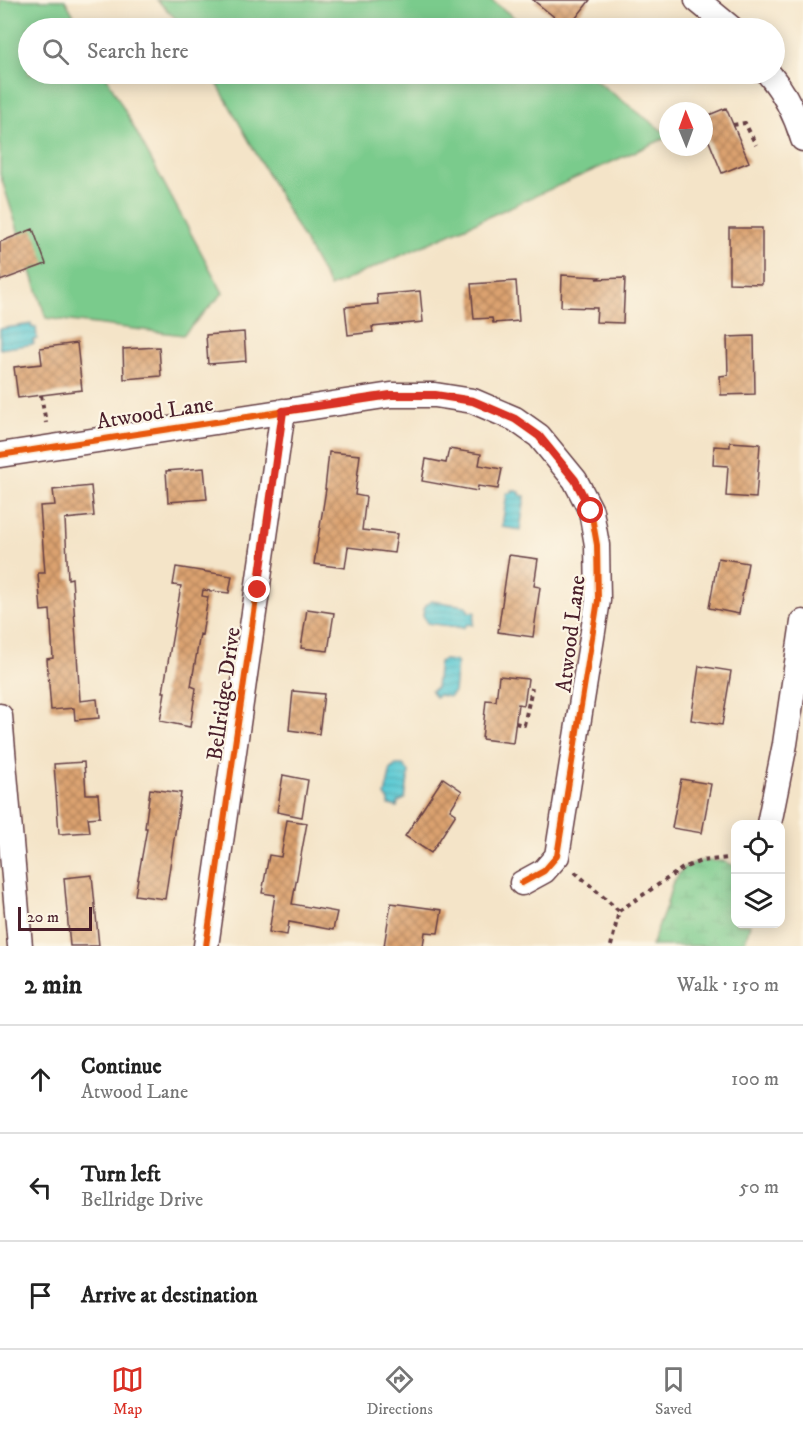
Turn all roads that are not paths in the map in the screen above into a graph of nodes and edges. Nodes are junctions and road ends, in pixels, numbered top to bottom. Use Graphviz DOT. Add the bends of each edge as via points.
graph roads {
  1 [pos="697,0"];
  2 [pos="719,18"];
  3 [pos="777,84"];
  4 [pos="803,139"];
  5 [pos="283,411"];
  6 [pos="0,455"];
  7 [pos="803,622"];
  8 [pos="0,716"];
  9 [pos="794,746"];
  10 [pos="771,820"];
  11 [pos="522,883"];
  12 [pos="20,946"];
  13 [pos="206,946"];
  1 -- 2 [label="street"];
  3 -- 4 [label="street"];
  5 -- 6 [label="street, Atwood Lane"];
  5 -- 11 [label="street, Atwood Lane" via="391,395 435,395 473,401 515,419 539,436 575,480 591,511 597,545 598,600 558,856 544,871"];
  5 -- 13 [label="street, Bellridge Drive"];
  7 -- 9 [label="street"];
  8 -- 12 [label="street"];
  9 -- 10 [label="street"];
}
